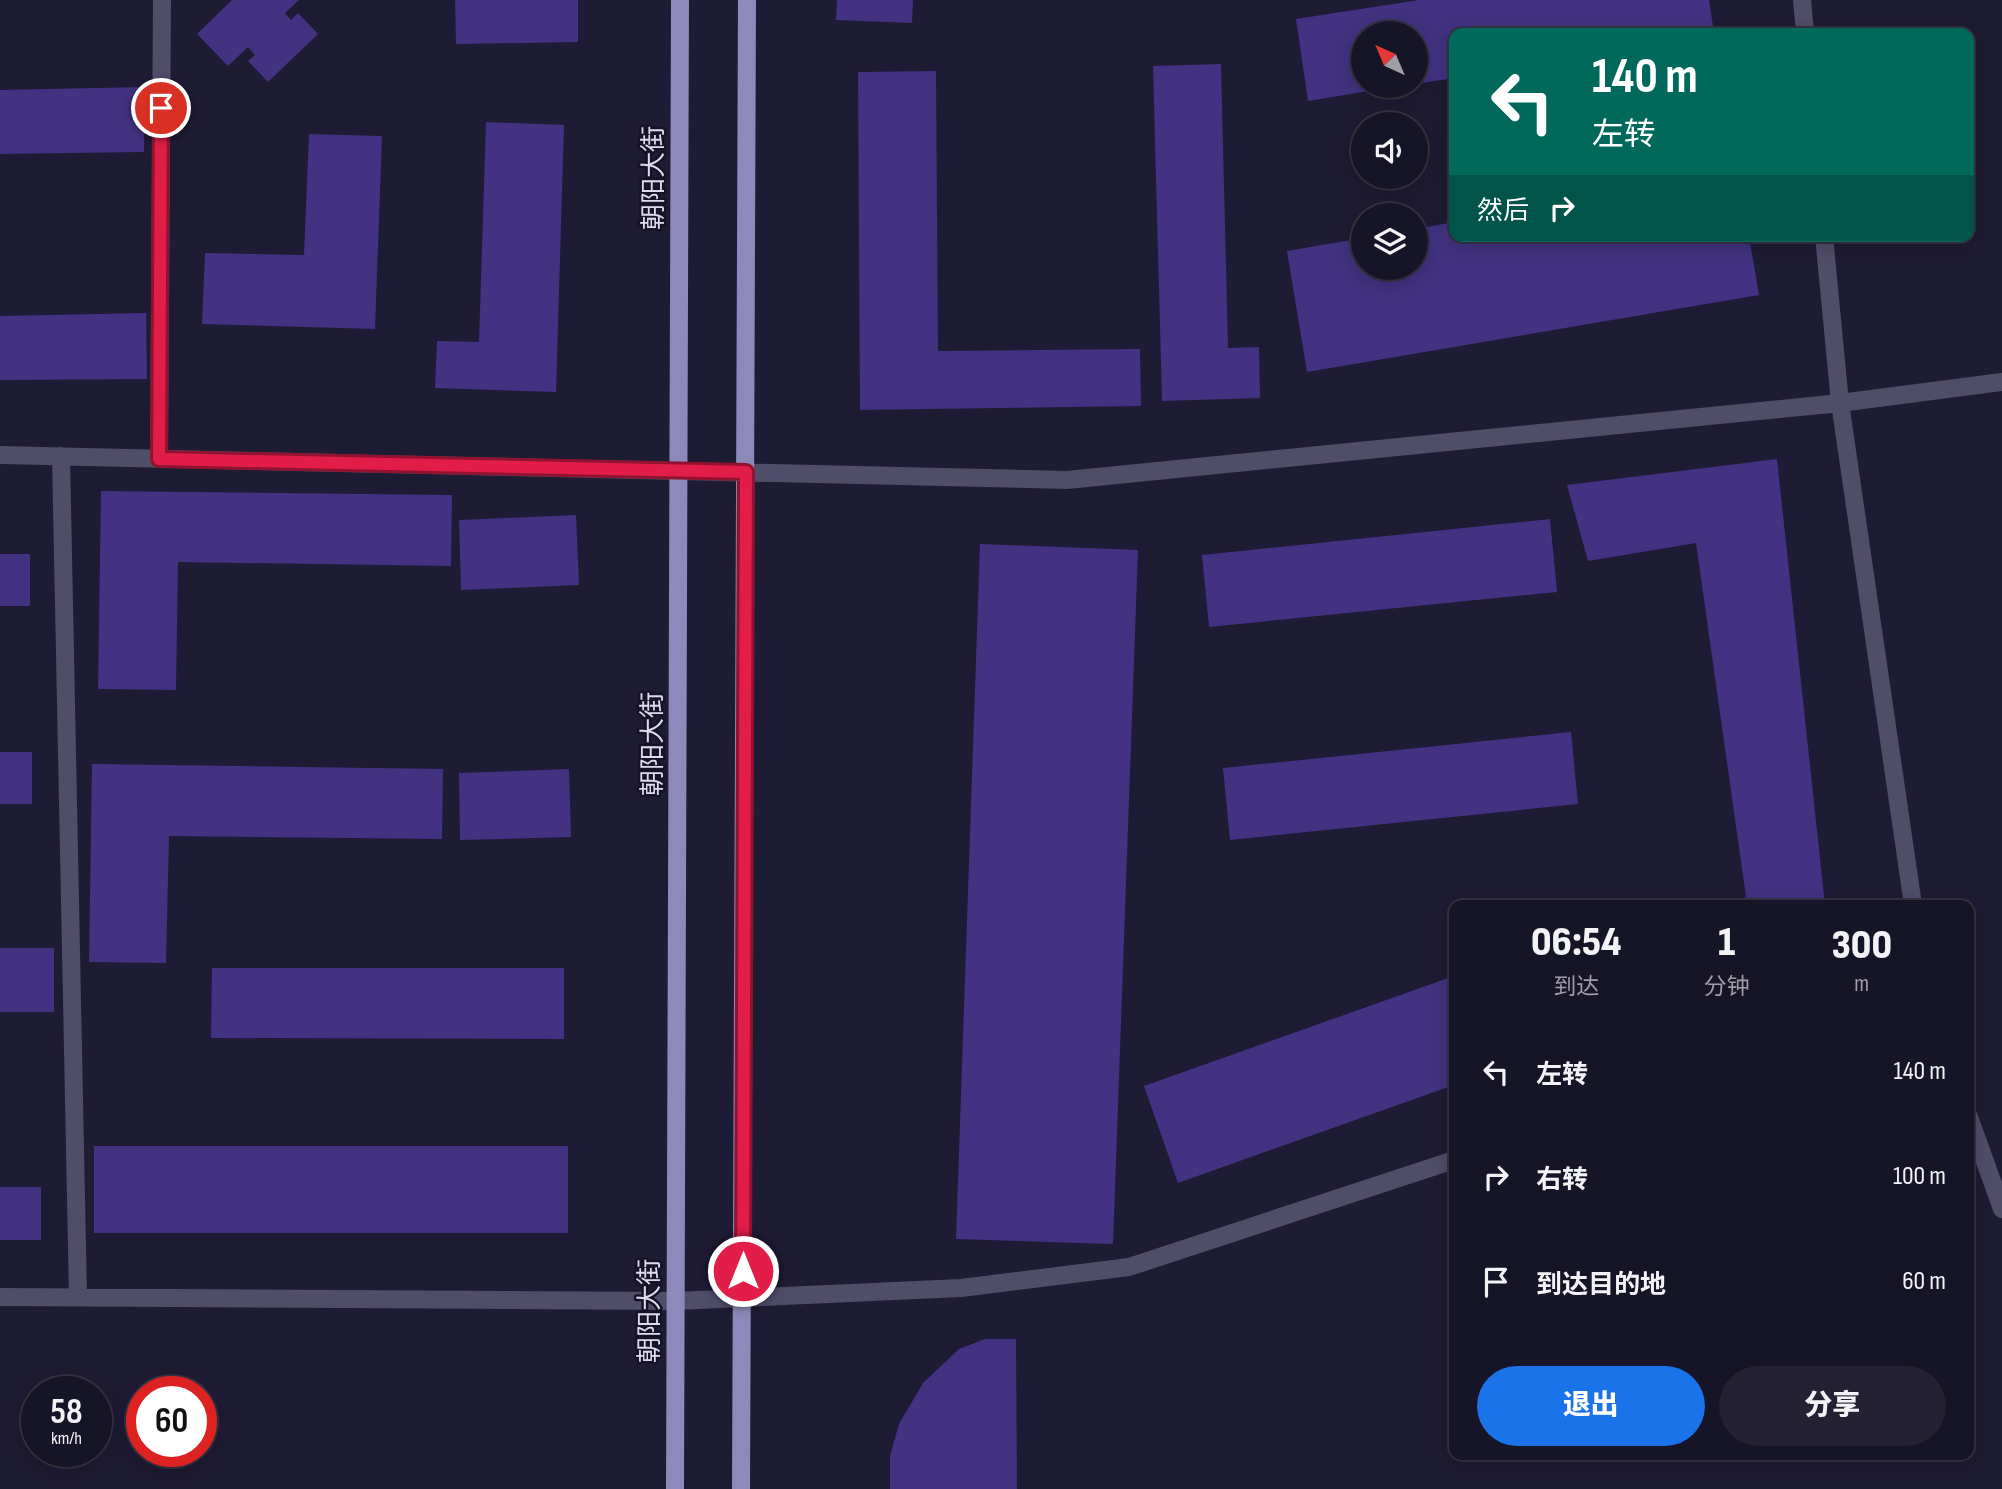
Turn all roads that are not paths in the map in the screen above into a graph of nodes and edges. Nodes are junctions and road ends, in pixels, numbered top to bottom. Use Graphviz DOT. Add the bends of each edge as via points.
graph roads {
  1 [pos="162,0"];
  2 [pos="680,0"];
  3 [pos="747,0"];
  4 [pos="1802,0"];
  5 [pos="1805,28"];
  6 [pos="1825,242"];
  7 [pos="2002,382"];
  8 [pos="1840,403"];
  9 [pos="0,455"];
  10 [pos="61,456"];
  11 [pos="159,459"];
  12 [pos="681,470"];
  13 [pos="746,472"];
  14 [pos="1912,900"];
  15 [pos="1974,1132"];
  16 [pos="1449,1162"];
  17 [pos="2002,1209"];
  18 [pos="0,1297"];
  19 [pos="78,1297"];
  20 [pos="743,1298"];
  21 [pos="677,1301"];
  22 [pos="675,1489"];
  23 [pos="741,1489"];
  1 -- 11 [label="street"];
  2 -- 12 [label="main road, 朝阳大街"];
  3 -- 13 [label="main road"];
  4 -- 5 [label="street"];
  6 -- 8 [label="street"];
  7 -- 8 [label="street"];
  8 -- 13 [label="street" via="1067,480"];
  8 -- 14 [label="street"];
  9 -- 10 [label="street"];
  10 -- 11 [label="street"];
  10 -- 19 [label="street"];
  11 -- 12 [label="street"];
  12 -- 13 [label="street"];
  12 -- 21 [label="main road, 朝阳大街"];
  13 -- 20 [label="main road"];
  15 -- 17 [label="street"];
  16 -- 20 [label="street" via="1129,1267 961,1288"];
  18 -- 19 [label="street"];
  19 -- 21 [label="street"];
  20 -- 21 [label="street"];
  20 -- 23 [label="main road"];
  21 -- 22 [label="main road, 朝阳大街"];
}
